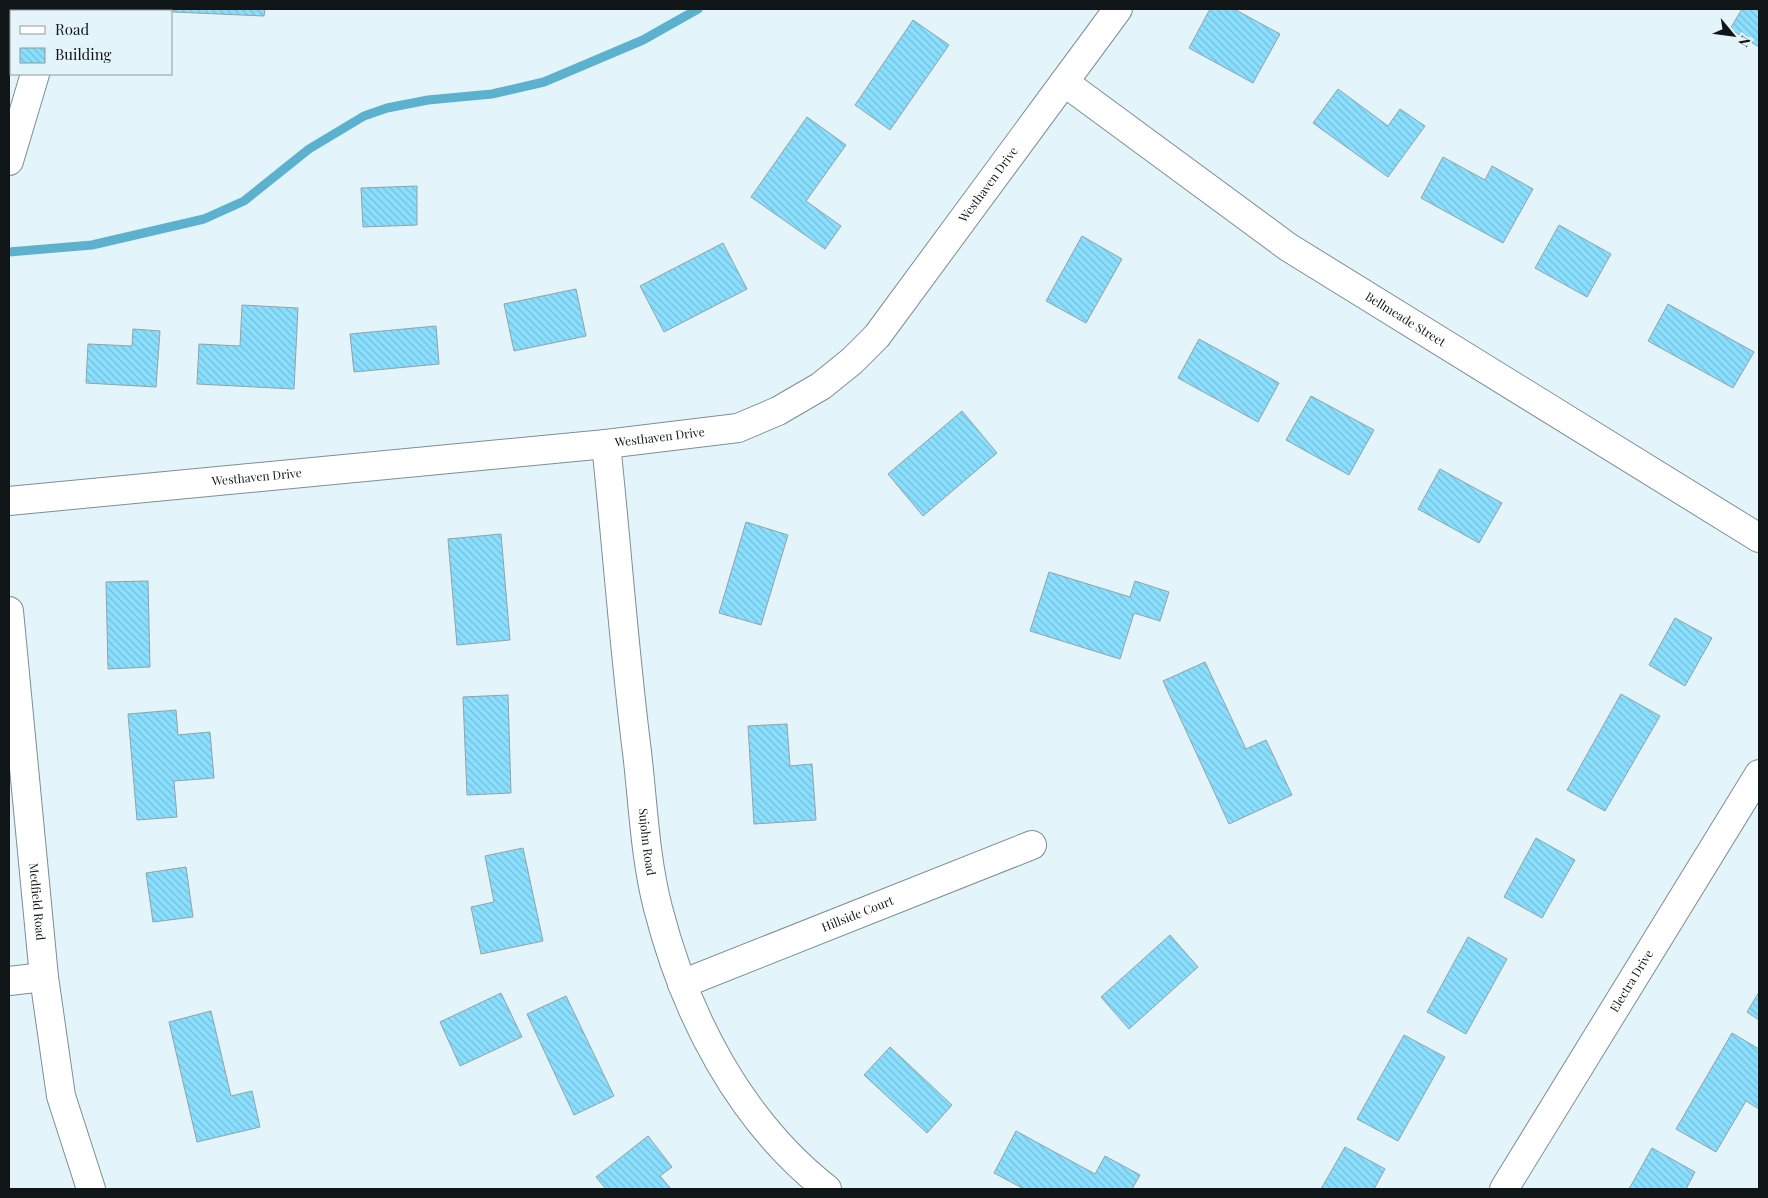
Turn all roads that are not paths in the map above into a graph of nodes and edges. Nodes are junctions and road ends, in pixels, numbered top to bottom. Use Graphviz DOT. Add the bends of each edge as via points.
graph roads {
  1 [pos="1118,9"];
  2 [pos="35,75"];
  3 [pos="1064,82"];
  4 [pos="9,161"];
  5 [pos="606,444"];
  6 [pos="9,501"];
  7 [pos="1759,538"];
  8 [pos="9,611"];
  9 [pos="1759,774"];
  10 [pos="1032,845"];
  11 [pos="44,977"];
  12 [pos="9,981"];
  13 [pos="682,984"];
  14 [pos="91,1189"];
  15 [pos="827,1189"];
  16 [pos="1504,1189"];
  1 -- 3 [label="street, Westhaven Drive"];
  2 -- 4 [label="street"];
  3 -- 5 [label="street, Westhaven Drive" via="877,336 840,371 778,411 738,428"];
  3 -- 7 [label="street, Bellmeade Street" via="1288,247"];
  5 -- 6 [label="street, Westhaven Drive"];
  5 -- 13 [label="street, Sujohn Road" via="627,673 653,883"];
  8 -- 11 [label="street, Medfield Road"];
  9 -- 16 [label="street, Electra Drive"];
  10 -- 13 [label="street, Hillside Court"];
  11 -- 12 [label="street"];
  11 -- 14 [label="street, Medfield Road" via="61,1096"];
  13 -- 15 [label="street, Sujohn Road" via="729,1079 775,1139"];
}
